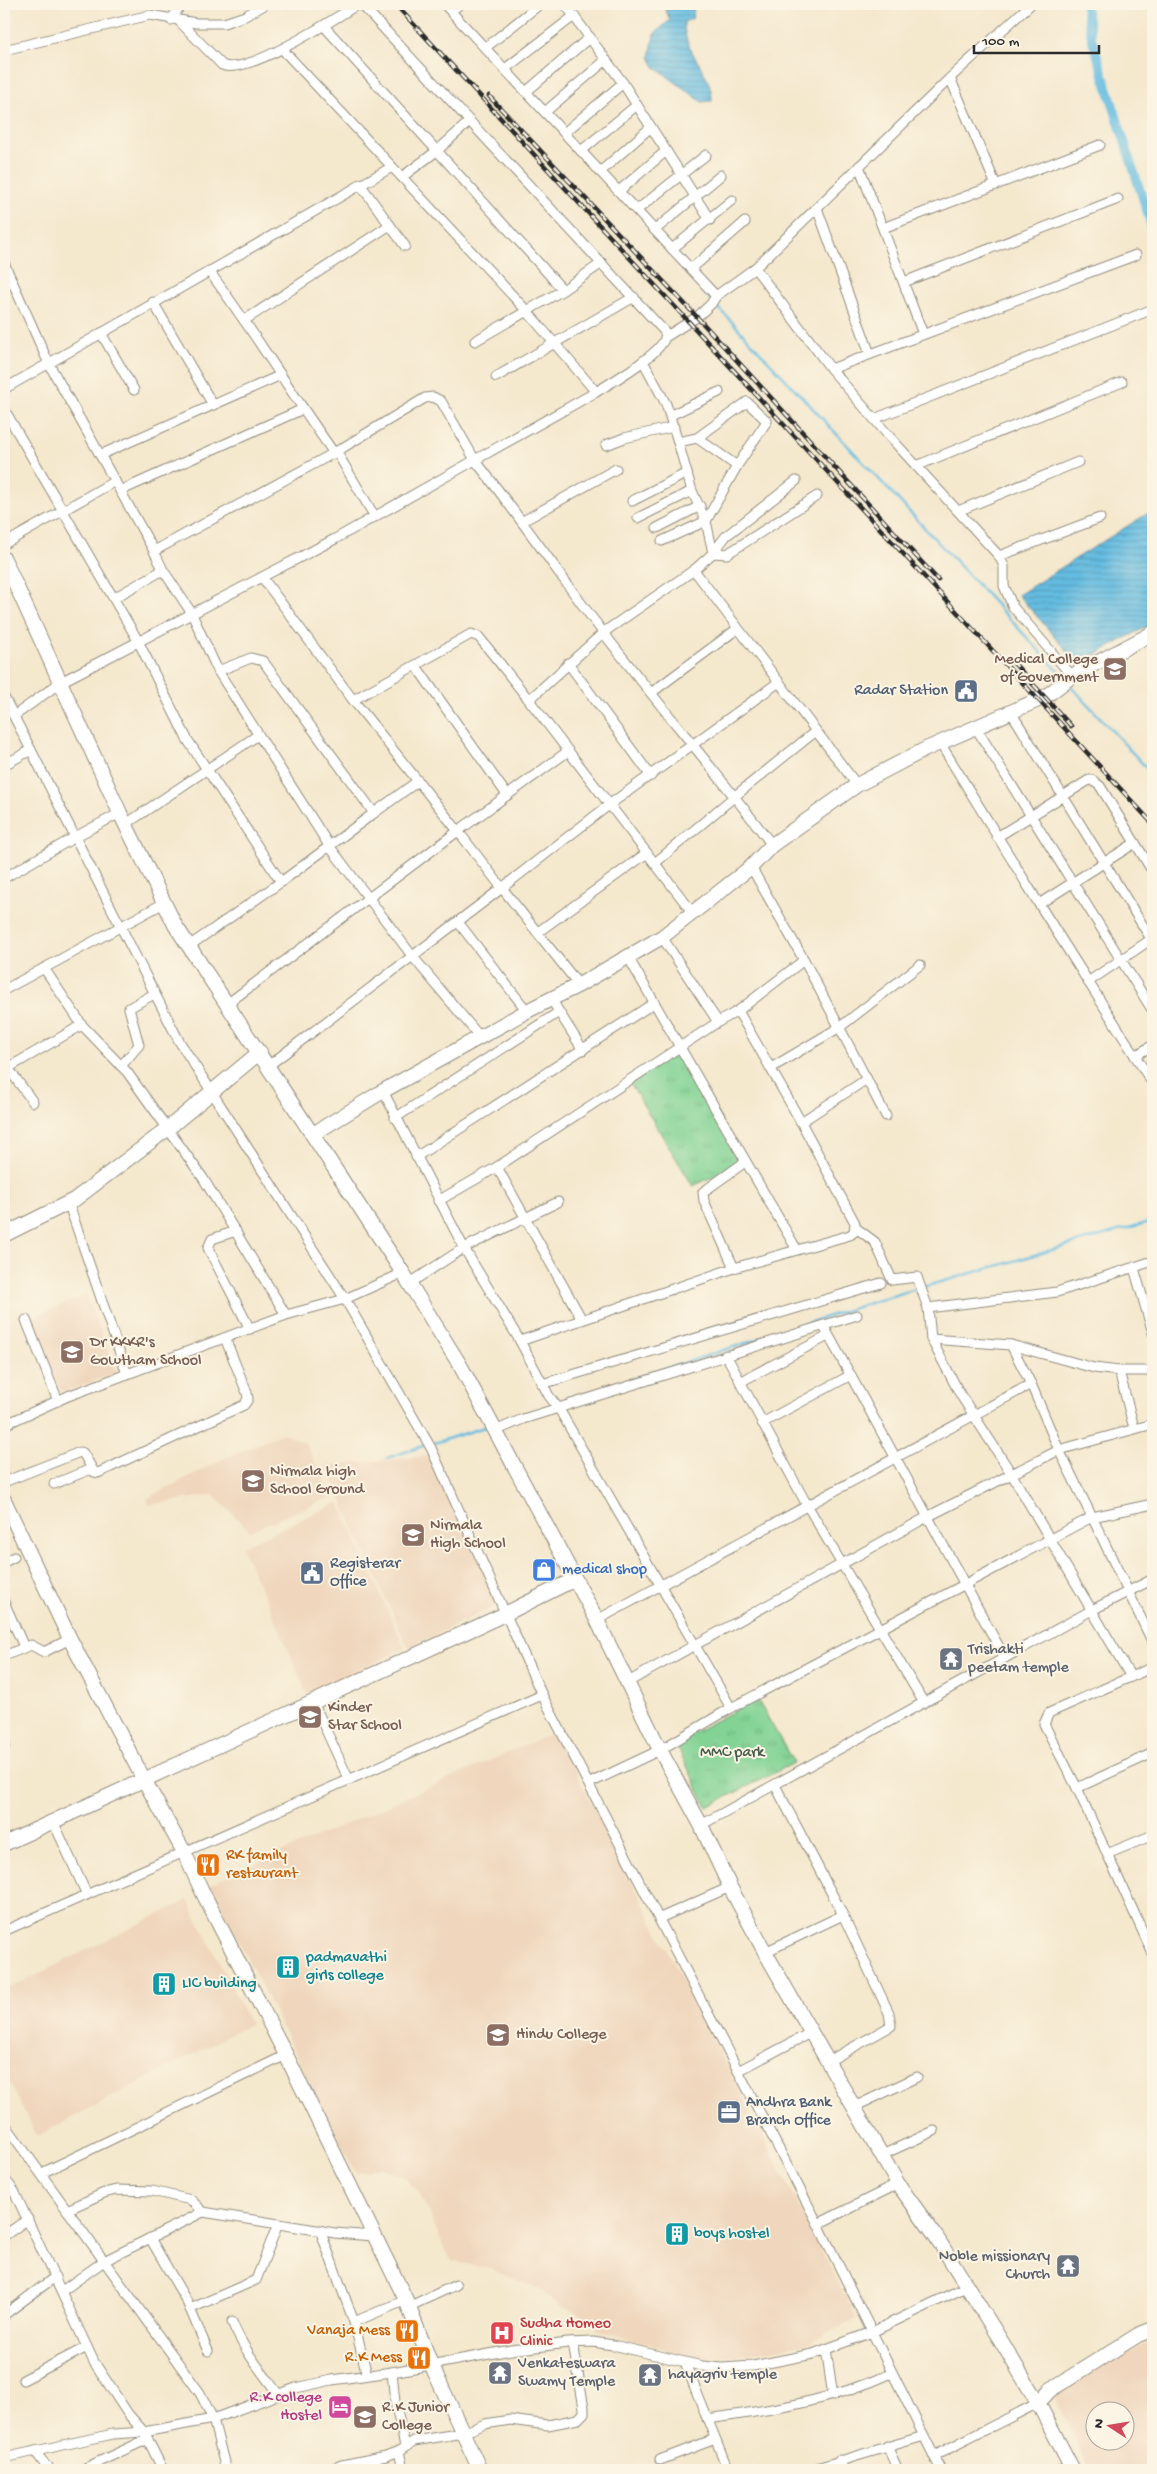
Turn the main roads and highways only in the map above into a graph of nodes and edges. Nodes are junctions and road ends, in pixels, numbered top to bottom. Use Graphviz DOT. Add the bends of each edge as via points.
graph roads {
  1 [pos="4,559"];
  2 [pos="1153,633"];
  3 [pos="260,1052"];
  4 [pos="313,1134"];
  5 [pos="4,1235"];
  6 [pos="4,1500"];
  7 [pos="575,1579"];
  8 [pos="143,1778"];
  9 [pos="4,1844"];
  10 [pos="1153,2329"];
  11 [pos="1038,2403"];
  12 [pos="1068,2468"];
  13 [pos="480,2470"];
  1 -- 3 [label="main road" via="164,903"];
  2 -- 4 [label="main road" via="1072,676 1045,697 940,743 857,785 772,845 751,867 662,937 382,1091"];
  3 -- 4 [label="main road"];
  3 -- 5 [label="main road" via="166,1130 68,1202"];
  4 -- 7 [label="main road" via="407,1278"];
  6 -- 8 [label="main road" via="70,1639"];
  7 -- 8 [label="main road" via="505,1614"];
  7 -- 11 [label="main road" via="701,1825 721,1891 765,1952 801,2038 827,2062 882,2155 891,2187 935,2235 959,2291"];
  8 -- 9 [label="main road"];
  8 -- 13 [label="main road" via="286,2055 407,2304"];
  10 -- 11 [label="main road" via="1050,2390"];
  11 -- 12 [label="main road"];
}
